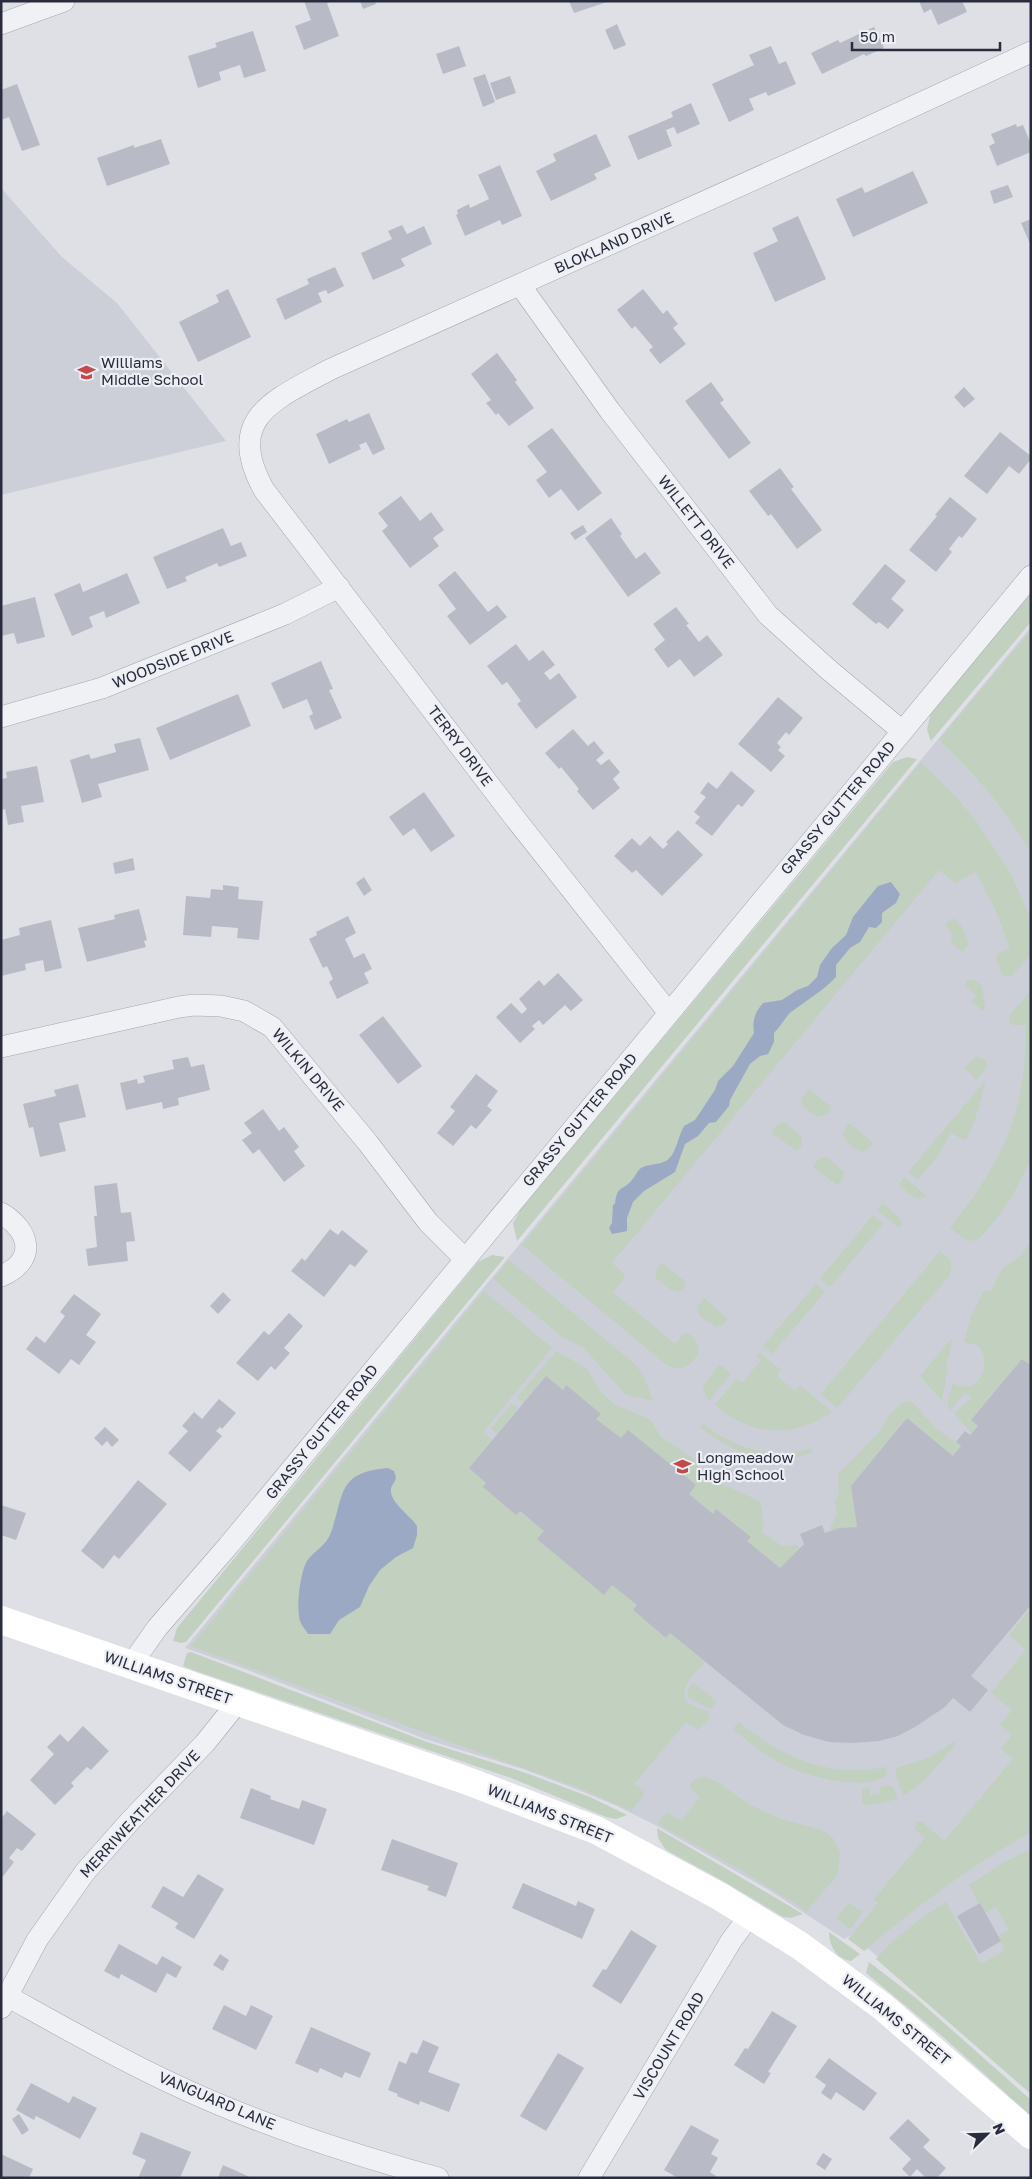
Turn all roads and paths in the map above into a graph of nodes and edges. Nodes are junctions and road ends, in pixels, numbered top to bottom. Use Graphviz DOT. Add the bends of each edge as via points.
graph roads {
  1 [pos="64,1"];
  2 [pos="1,24"];
  3 [pos="1031,52"];
  4 [pos="520,285"];
  5 [pos="256,475"];
  6 [pos="1031,576"];
  7 [pos="339,587"];
  8 [pos="1,717"];
  9 [pos="902,731"];
  10 [pos="669,1013"];
  11 [pos="1,1047"];
  12 [pos="1,1213"];
  13 [pos="465,1259"];
  14 [pos="1,1276"];
  15 [pos="1,1620"];
  16 [pos="131,1665"];
  17 [pos="238,1702"];
  18 [pos="750,1915"];
  19 [pos="4,2002"];
  20 [pos="1031,2135"];
  21 [pos="438,2178"];
  22 [pos="589,2178"];
  1 -- 2 [label="street"];
  3 -- 4 [label="street, BLOKLAND DRIVE"];
  4 -- 5 [label="street, BLOKLAND DRIVE" via="329,370 282,396 260,414 253,428 249,445"];
  4 -- 9 [label="street, WILLETT DRIVE" via="610,411 768,615"];
  5 -- 7 [label="street, TERRY DRIVE" via="264,490"];
  6 -- 9 [label="street, GRASSY GUTTER ROAD"];
  7 -- 8 [label="street, WOODSIDE DRIVE" via="285,614 102,688"];
  7 -- 10 [label="street, TERRY DRIVE" via="514,817"];
  9 -- 10 [label="street, GRASSY GUTTER ROAD"];
  10 -- 13 [label="street, GRASSY GUTTER ROAD"];
  11 -- 13 [label="street, WILKIN DRIVE" via="179,1007 221,1006 244,1011 272,1027 428,1222"];
  12 -- 14 [label="street" via="23,1234 26,1247 24,1261"];
  13 -- 16 [label="street, GRASSY GUTTER ROAD" via="157,1628"];
  15 -- 16 [label="main road, WILLIAMS STREET"];
  16 -- 17 [label="main road, WILLIAMS STREET"];
  17 -- 18 [label="main road, WILLIAMS STREET" via="466,1780 579,1823 630,1847"];
  17 -- 19 [label="street, MERRIWEATHER DRIVE" via="205,1743 85,1872 37,1940"];
  18 -- 20 [label="main road, WILLIAMS STREET" via="799,1945 883,2007"];
  18 -- 22 [label="street, VISCOUNT ROAD"];
  19 -- 21 [label="street, VANGUARD LANE" via="216,2103 308,2139"];
}
